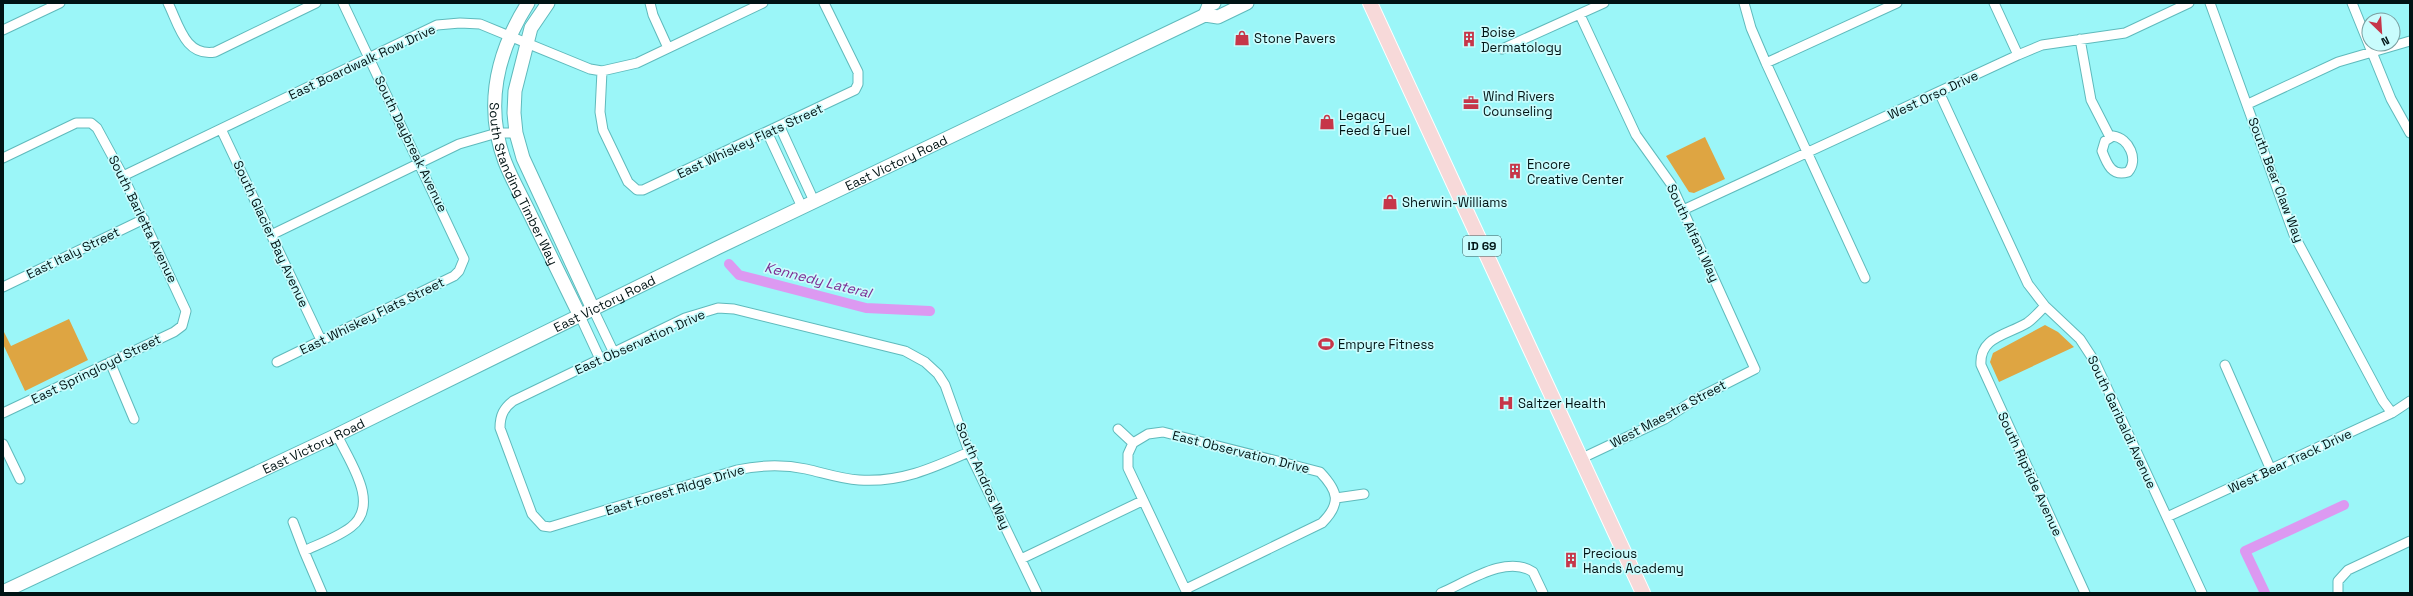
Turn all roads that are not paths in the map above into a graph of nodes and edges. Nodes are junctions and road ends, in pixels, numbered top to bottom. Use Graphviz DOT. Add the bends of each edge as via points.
graph roads {
  1 [pos="60,3"];
  2 [pos="168,3"];
  3 [pos="316,3"];
  4 [pos="343,3"];
  5 [pos="528,3"];
  6 [pos="548,3"];
  7 [pos="650,3"];
  8 [pos="763,3"];
  9 [pos="824,3"];
  10 [pos="1214,3"];
  11 [pos="1247,3"];
  12 [pos="1370,3"];
  13 [pos="1604,3"];
  14 [pos="1744,3"];
  15 [pos="1897,3"];
  16 [pos="1994,3"];
  17 [pos="2189,3"];
  18 [pos="2210,3"];
  19 [pos="2352,3"];
  20 [pos="1580,14"];
  21 [pos="1205,15"];
  22 [pos="2361,25"];
  23 [pos="3,30"];
  24 [pos="509,36"];
  25 [pos="2080,39"];
  26 [pos="526,43"];
  27 [pos="668,48"];
  28 [pos="1502,49"];
  29 [pos="2369,52"];
  30 [pos="2372,52"];
  31 [pos="2018,55"];
  32 [pos="369,58"];
  33 [pos="1766,63"];
  34 [pos="602,71"];
  35 [pos="1940,92"];
  36 [pos="2248,104"];
  37 [pos="780,127"];
  38 [pos="221,129"];
  39 [pos="767,132"];
  40 [pos="497,133"];
  41 [pos="516,133"];
  42 [pos="2410,133"];
  43 [pos="2110,137"];
  44 [pos="1808,153"];
  45 [pos="3,158"];
  46 [pos="420,164"];
  47 [pos="123,176"];
  48 [pos="814,201"];
  49 [pos="802,207"];
  50 [pos="1683,210"];
  51 [pos="144,219"];
  52 [pos="271,235"];
  53 [pos="462,265"];
  54 [pos="1866,278"];
  55 [pos="3,287"];
  56 [pos="2045,306"];
  57 [pos="593,309"];
  58 [pos="580,316"];
  59 [pos="185,319"];
  60 [pos="321,340"];
  61 [pos="614,353"];
  62 [pos="600,359"];
  63 [pos="110,362"];
  64 [pos="277,362"];
  65 [pos="925,362"];
  66 [pos="2225,365"];
  67 [pos="1755,369"];
  68 [pos="2410,401"];
  69 [pos="3,413"];
  70 [pos="2392,413"];
  71 [pos="134,420"];
  72 [pos="1118,429"];
  73 [pos="337,435"];
  74 [pos="1133,443"];
  75 [pos="3,444"];
  76 [pos="969,452"];
  77 [pos="1580,459"];
  78 [pos="2271,470"];
  79 [pos="20,479"];
  80 [pos="1364,494"];
  81 [pos="1336,498"];
  82 [pos="1142,501"];
  83 [pos="2167,517"];
  84 [pos="293,522"];
  85 [pos="543,526"];
  86 [pos="2410,541"];
  87 [pos="304,551"];
  88 [pos="1021,559"];
  89 [pos="1187,591"];
  90 [pos="3,592"];
  91 [pos="322,593"];
  92 [pos="1038,593"];
  93 [pos="1441,593"];
  94 [pos="1543,593"];
  95 [pos="1642,593"];
  96 [pos="2085,593"];
  97 [pos="2202,593"];
  98 [pos="2338,593"];
  1 -- 23 [label="street"];
  2 -- 3 [label="street" via="187,42 197,52 215,52"];
  4 -- 32 [label="street, South Daybreak Avenue"];
  5 -- 24 [label="main road, South Standing Timber Way"];
  6 -- 26 [label="main road, South Standing Timber Way" via="531,28"];
  7 -- 27 [label="street"];
  8 -- 27 [label="street, East Boardwalk Row Drive"];
  9 -- 37 [label="street, East Whiskey Flats Street" via="858,72 858,84 849,94"];
  10 -- 21 [label="main road, East Victory Road"];
  11 -- 21 [label="main road, East Victory Road" via="1218,17"];
  12 -- 77 [label="main road, ID 69"];
  13 -- 20 [label="street"];
  14 -- 33 [label="street" via="1751,28"];
  15 -- 33 [label="street"];
  16 -- 31 [label="street"];
  17 -- 25 [label="street, West Orso Drive" via="2125,33"];
  18 -- 36 [label="street, South Bear Claw Way"];
  19 -- 22 [label="street"];
  20 -- 28 [label="street"];
  20 -- 50 [label="street, South Alfani Way" via="1636,135 1671,184"];
  21 -- 48 [label="main road, East Victory Road"];
  24 -- 26 [label="street, East Boardwalk Row Drive"];
  24 -- 32 [label="street, East Boardwalk Row Drive" via="480,24 437,25"];
  24 -- 40 [label="main road, South Standing Timber Way" via="499,67 496,89"];
  25 -- 31 [label="street, West Orso Drive" via="2042,46"];
  25 -- 43 [label="street" via="2091,100"];
  26 -- 34 [label="street, East Boardwalk Row Drive" via="590,69"];
  26 -- 41 [label="main road, South Standing Timber Way" via="515,91"];
  27 -- 34 [label="street, East Boardwalk Row Drive" via="637,63"];
  29 -- 36 [label="street" via="2321,69"];
  30 -- 42 [label="street" via="2391,98"];
  31 -- 35 [label="street, West Orso Drive"];
  32 -- 38 [label="street, East Boardwalk Row Drive"];
  32 -- 46 [label="street, South Daybreak Avenue"];
  33 -- 44 [label="street"];
  34 -- 39 [label="street, East Whiskey Flats Street" via="600,112 603,130 628,182 637,190 650,188"];
  35 -- 44 [label="street, West Orso Drive"];
  35 -- 56 [label="street, South Garibaldi Avenue" via="2028,284"];
  36 -- 70 [label="street, South Bear Claw Way" via="2294,235 2379,395"];
  37 -- 39 [label="street, East Whiskey Flats Street"];
  37 -- 48 [label="street"];
  38 -- 47 [label="street, East Boardwalk Row Drive"];
  38 -- 52 [label="street, South Glacier Bay Avenue"];
  39 -- 49 [label="street"];
  40 -- 41 [label="street"];
  40 -- 46 [label="street" via="459,144"];
  40 -- 58 [label="main road, South Standing Timber Way" via="505,162"];
  41 -- 57 [label="main road, South Standing Timber Way" via="523,158"];
  44 -- 50 [label="street, West Orso Drive"];
  44 -- 54 [label="street"];
  45 -- 47 [label="street, South Barletta Avenue" via="76,123 91,123 102,133"];
  46 -- 52 [label="street"];
  46 -- 53 [label="street, South Daybreak Avenue" via="462,252"];
  47 -- 51 [label="street, South Barletta Avenue"];
  48 -- 49 [label="main road, East Victory Road"];
  49 -- 57 [label="main road, East Victory Road"];
  50 -- 67 [label="street, South Alfani Way"];
  51 -- 55 [label="street, East Italy Street"];
  51 -- 59 [label="street, South Barletta Avenue" via="184,304"];
  52 -- 60 [label="street, South Glacier Bay Avenue"];
  53 -- 60 [label="street, East Whiskey Flats Street" via="454,276"];
  56 -- 83 [label="street, South Garibaldi Avenue" via="2088,350"];
  56 -- 96 [label="street, South Riptide Avenue" via="2028,323 1988,342 1980,354 1981,365"];
  57 -- 58 [label="main road, East Victory Road"];
  57 -- 61 [label="street, South Standing Timber Way"];
  58 -- 62 [label="street, South Standing Timber Way"];
  58 -- 73 [label="main road, East Victory Road"];
  59 -- 63 [label="street, East Springloyd Street" via="182,326 174,332"];
  60 -- 64 [label="street, East Whiskey Flats Street"];
  61 -- 62 [label="street, East Observation Drive"];
  61 -- 65 [label="street, East Observation Drive" via="702,312 718,308 734,309 905,351"];
  62 -- 85 [label="street, East Observation Drive" via="513,400 502,412 500,428 532,514"];
  63 -- 69 [label="street, East Springloyd Street"];
  63 -- 71 [label="street"];
  65 -- 76 [label="street, South Andros Way" via="938,374 945,386"];
  66 -- 78 [label="street"];
  67 -- 77 [label="street, West Maestra Street" via="1696,399 1665,419"];
  68 -- 70 [label="street, West Bear Track Drive"];
  70 -- 78 [label="street, West Bear Track Drive"];
  72 -- 74 [label="street"];
  73 -- 87 [label="street" via="364,491 364,512 351,527"];
  73 -- 90 [label="main road, East Victory Road"];
  74 -- 81 [label="street, East Observation Drive" via="1148,434 1163,432 1320,472 1332,485"];
  74 -- 82 [label="street" via="1128,454 1128,468"];
  75 -- 79 [label="street"];
  76 -- 85 [label="street, East Forest Ridge Drive" via="917,474 879,481 842,478 789,466 755,466 556,526"];
  76 -- 88 [label="street, South Andros Way"];
  77 -- 95 [label="main road, ID 69"];
  78 -- 83 [label="street, West Bear Track Drive"];
  80 -- 81 [label="street"];
  81 -- 89 [label="street" via="1333,512 1322,523"];
  82 -- 88 [label="street"];
  82 -- 89 [label="street"];
  83 -- 97 [label="street, South Garibaldi Avenue"];
  84 -- 87 [label="street"];
  86 -- 98 [label="street" via="2348,570 2338,581"];
  87 -- 91 [label="street"];
  88 -- 92 [label="street, South Andros Way"];
  93 -- 94 [label="street" via="1499,567 1515,564 1533,572"];
}
